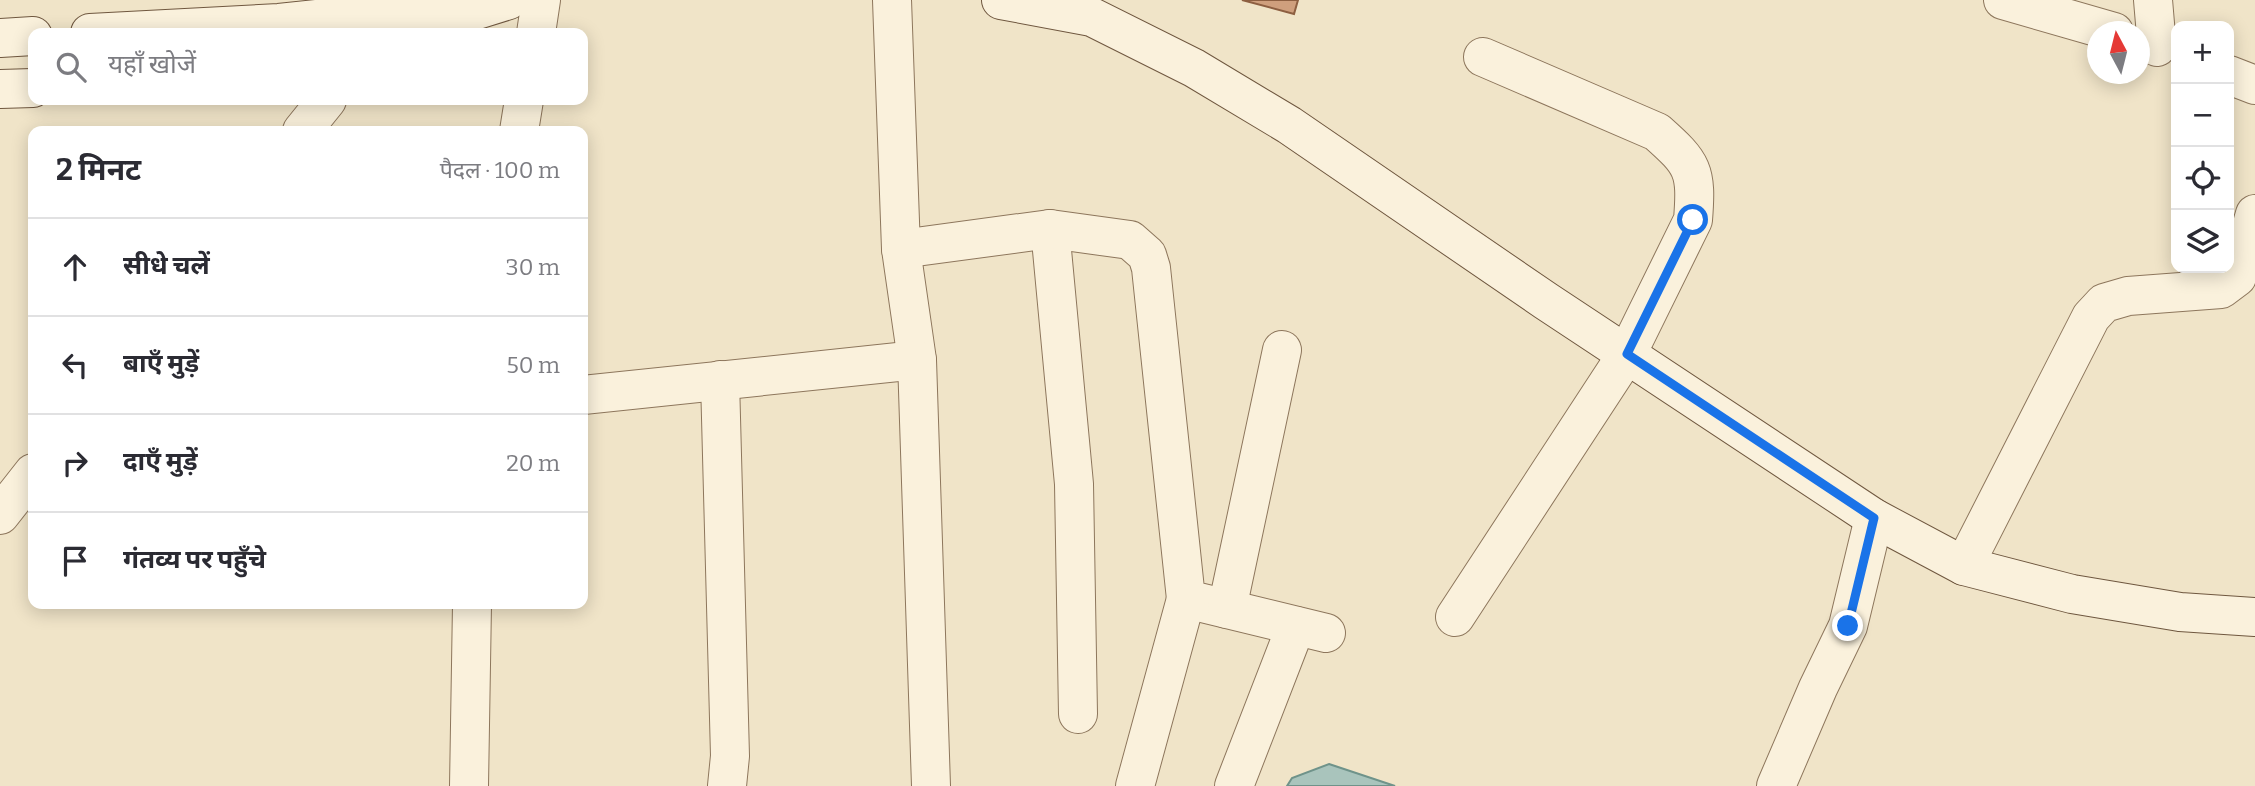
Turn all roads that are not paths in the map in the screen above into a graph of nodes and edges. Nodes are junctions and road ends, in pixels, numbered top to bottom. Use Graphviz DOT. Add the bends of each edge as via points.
graph roads {
  1 [pos="541,0"];
  2 [pos="892,0"];
  3 [pos="1001,0"];
  4 [pos="2003,0"];
  5 [pos="2153,0"];
  6 [pos="492,5"];
  7 [pos="1091,9"];
  8 [pos="280,11"];
  9 [pos="2087,24"];
  10 [pos="391,26"];
  11 [pos="133,28"];
  12 [pos="537,28"];
  13 [pos="28,36"];
  14 [pos="0,38"];
  15 [pos="2158,47"];
  16 [pos="1483,57"];
  17 [pos="2234,77"];
  18 [pos="2255,85"];
  19 [pos="28,88"];
  20 [pos="0,89"];
  21 [pos="323,105"];
  22 [pos="523,105"];
  23 [pos="306,126"];
  24 [pos="520,126"];
  25 [pos="2255,214"];
  26 [pos="1049,229"];
  27 [pos="901,249"];
  28 [pos="1282,350"];
  29 [pos="1627,354"];
  30 [pos="917,359"];
  31 [pos="720,380"];
  32 [pos="588,394"];
  33 [pos="28,479"];
  34 [pos="0,515"];
  35 [pos="1874,518"];
  36 [pos="1964,566"];
  37 [pos="1186,599"];
  38 [pos="472,609"];
  39 [pos="1227,609"];
  40 [pos="1455,617"];
  41 [pos="2255,617"];
  42 [pos="1079,714"];
  43 [pos="469,786"];
  44 [pos="727,786"];
  45 [pos="932,786"];
  46 [pos="1135,786"];
  47 [pos="1234,786"];
  48 [pos="1776,786"];
  1 -- 12 [label="street"];
  2 -- 27 [label="street"];
  3 -- 7 [label="street"];
  4 -- 9 [label="street"];
  5 -- 15 [label="street"];
  6 -- 10 [label="street"];
  7 -- 29 [label="street" via="1289,125"];
  8 -- 10 [label="street"];
  8 -- 11 [label="street"];
  13 -- 14 [label="street"];
  16 -- 29 [label="street" via="1657,132 1691,168 1693,220"];
  17 -- 18 [label="street"];
  19 -- 20 [label="street"];
  21 -- 23 [label="street"];
  22 -- 24 [label="street"];
  25 -- 36 [label="street" via="2237,277 2221,289 2128,296 2104,303 2091,317"];
  26 -- 27 [label="street"];
  26 -- 37 [label="street" via="1130,240 1147,255"];
  26 -- 42 [label="street" via="1074,484"];
  27 -- 30 [label="street"];
  28 -- 39 [label="street"];
  29 -- 35 [label="street"];
  29 -- 40 [label="street"];
  30 -- 31 [label="street"];
  30 -- 45 [label="street"];
  31 -- 32 [label="street"];
  31 -- 44 [label="street" via="730,756"];
  33 -- 34 [label="street"];
  35 -- 36 [label="street"];
  35 -- 48 [label="street" via="1848,626"];
  36 -- 41 [label="street" via="2072,594 2180,612"];
  37 -- 39 [label="street"];
  37 -- 46 [label="street"];
  38 -- 43 [label="street"];
  39 -- 47 [label="street" via="1311,629"];
}
